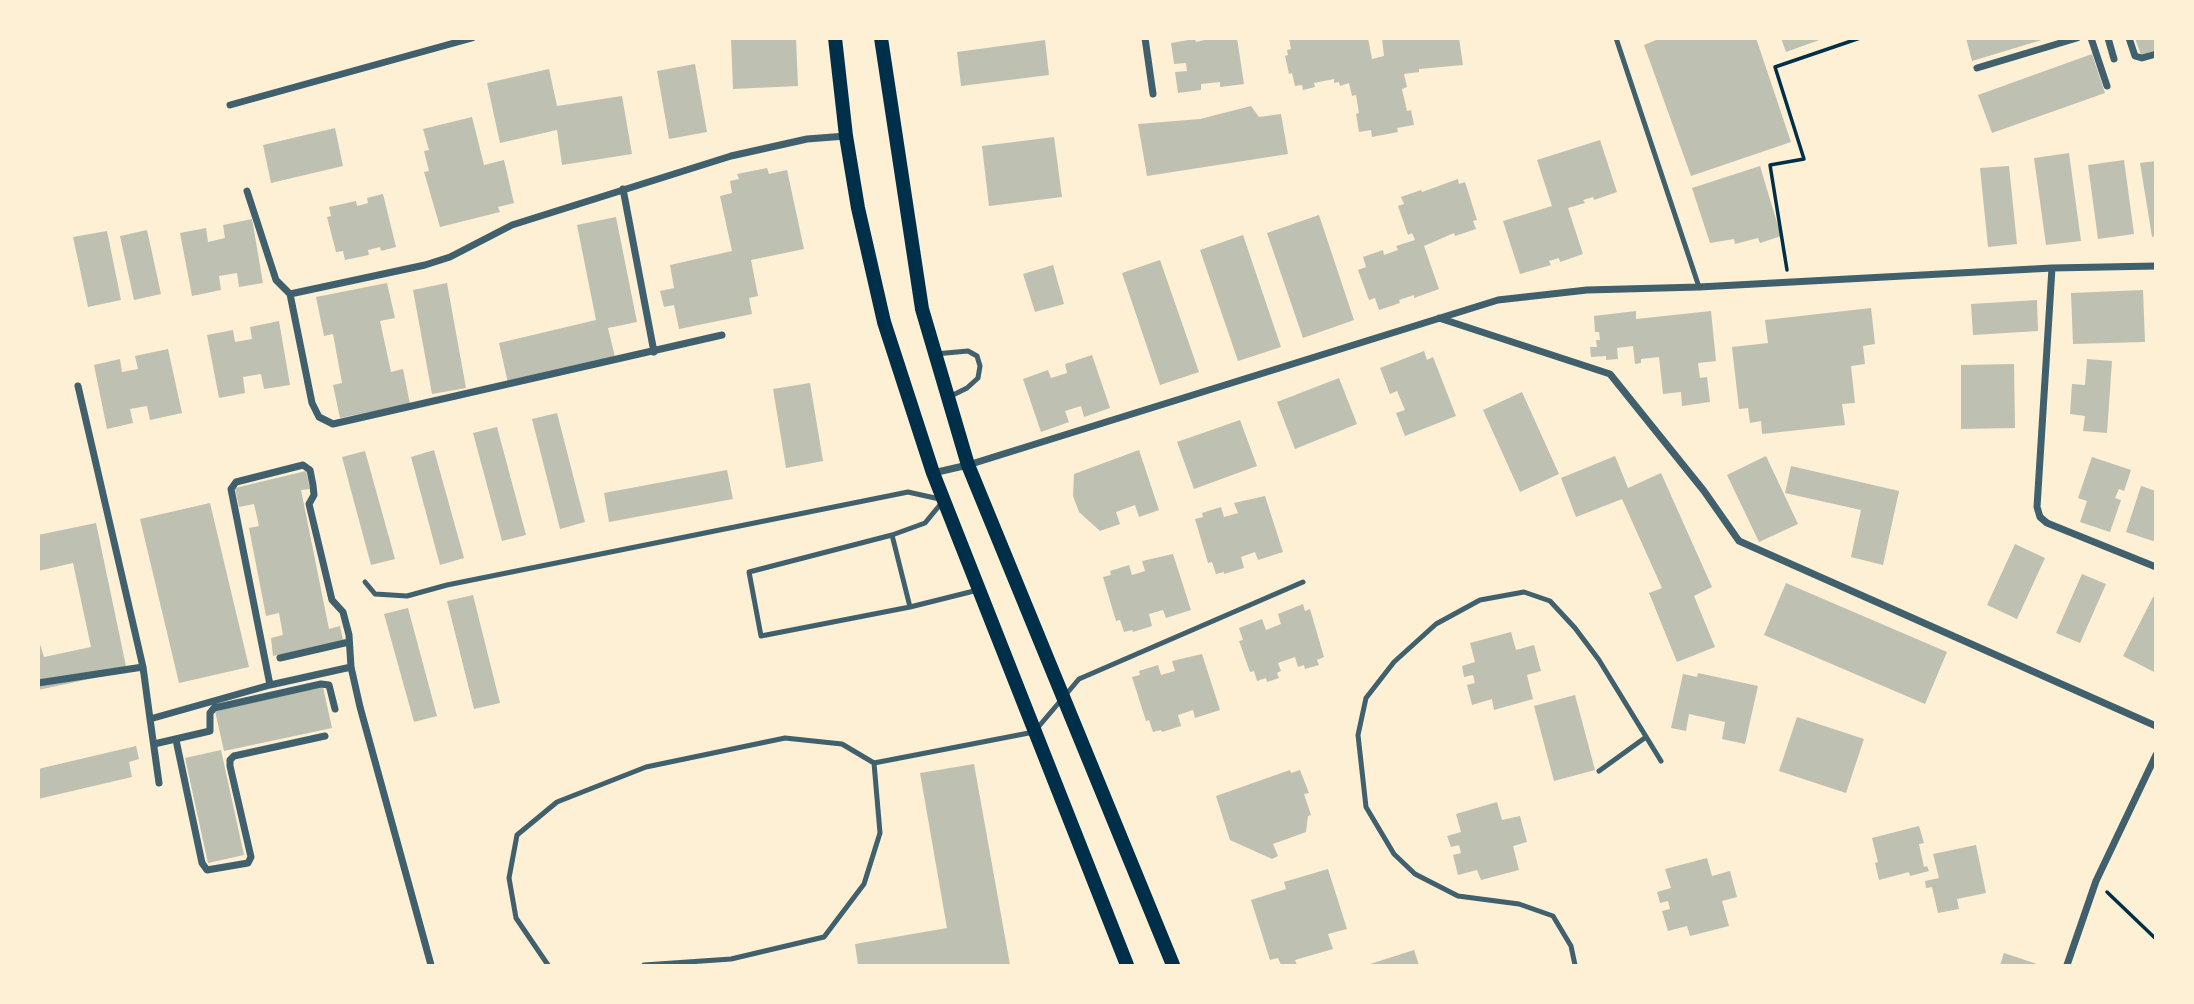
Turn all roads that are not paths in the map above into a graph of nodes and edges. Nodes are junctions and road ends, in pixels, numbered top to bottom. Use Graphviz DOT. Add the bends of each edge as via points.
graph roads {
  1 [pos="472,38"];
  2 [pos="835,38"];
  3 [pos="881,38"];
  4 [pos="1145,38"];
  5 [pos="1616,38"];
  6 [pos="2077,38"];
  7 [pos="2091,38"];
  8 [pos="2108,38"];
  9 [pos="2129,38"];
  10 [pos="2155,54"];
  11 [pos="2114,59"];
  12 [pos="1978,68"];
  13 [pos="2107,86"];
  14 [pos="1153,94"];
  15 [pos="230,105"];
  16 [pos="846,136"];
  17 [pos="622,189"];
  18 [pos="247,191"];
  19 [pos="2155,266"];
  20 [pos="2052,268"];
  21 [pos="1699,287"];
  22 [pos="290,294"];
  23 [pos="1438,318"];
  24 [pos="722,335"];
  25 [pos="654,352"];
  26 [pos="935,354"];
  27 [pos="78,386"];
  28 [pos="948,398"];
  29 [pos="968,465"];
  30 [pos="933,473"];
  31 [pos="944,500"];
  32 [pos="892,535"];
  33 [pos="2155,567"];
  34 [pos="365,582"];
  35 [pos="1303,582"];
  36 [pos="978,590"];
  37 [pos="909,607"];
  38 [pos="349,642"];
  39 [pos="279,658"];
  40 [pos="143,667"];
  41 [pos="351,667"];
  42 [pos="38,683"];
  43 [pos="270,685"];
  44 [pos="1063,700"];
  45 [pos="335,709"];
  46 [pos="150,719"];
  47 [pos="2155,726"];
  48 [pos="1034,732"];
  49 [pos="324,736"];
  50 [pos="1646,737"];
  51 [pos="176,740"];
  52 [pos="154,744"];
  53 [pos="2155,755"];
  54 [pos="1661,761"];
  55 [pos="874,763"];
  56 [pos="1599,771"];
  57 [pos="159,783"];
  58 [pos="431,965"];
  59 [pos="548,965"];
  60 [pos="645,965"];
  61 [pos="1127,965"];
  62 [pos="1173,965"];
  63 [pos="1575,965"];
  64 [pos="2067,965"];
  1 -- 15 [label="street"];
  2 -- 16 [label="main road"];
  3 -- 26 [label="main road" via="922,309"];
  4 -- 14 [label="street"];
  5 -- 21 [label="lane"];
  6 -- 12 [label="street"];
  7 -- 13 [label="street"];
  8 -- 11 [label="street"];
  9 -- 10 [label="street" via="2135,56"];
  16 -- 17 [label="street" via="750,151"];
  16 -- 30 [label="main road" via="884,321"];
  17 -- 22 [label="street" via="512,225 450,257"];
  17 -- 25 [label="street"];
  18 -- 22 [label="street" via="276,280"];
  19 -- 20 [label="street"];
  20 -- 21 [label="street"];
  20 -- 33 [label="street" via="2040,517"];
  21 -- 23 [label="street" via="1587,290 1498,300"];
  22 -- 25 [label="street" via="312,403 319,417 333,424"];
  23 -- 29 [label="street"];
  23 -- 47 [label="street" via="1610,374 1739,541"];
  24 -- 25 [label="street"];
  26 -- 28 [label="main road"];
  26 -- 28 [label="lane" via="968,351 980,366 978,379"];
  27 -- 40 [label="street"];
  28 -- 29 [label="main road"];
  29 -- 30 [label="street"];
  29 -- 44 [label="main road"];
  30 -- 31 [label="main road"];
  31 -- 32 [label="lane" via="925,523"];
  31 -- 34 [label="lane" via="908,492 407,596 375,594"];
  31 -- 36 [label="main road"];
  32 -- 37 [label="lane"];
  32 -- 37 [label="lane" via="749,572 761,636"];
  35 -- 44 [label="lane" via="1079,679"];
  36 -- 37 [label="lane"];
  36 -- 48 [label="main road"];
  38 -- 39 [label="street"];
  38 -- 41 [label="street"];
  38 -- 43 [label="street" via="343,612 332,600 309,503 314,495 310,470 303,465 236,482 231,489"];
  40 -- 42 [label="street"];
  40 -- 46 [label="street"];
  41 -- 43 [label="street"];
  41 -- 58 [label="street"];
  43 -- 46 [label="street"];
  44 -- 48 [label="lane"];
  44 -- 62 [label="main road"];
  45 -- 51 [label="street" via="329,685 321,684 214,708 210,731"];
  46 -- 52 [label="street"];
  48 -- 55 [label="lane"];
  48 -- 61 [label="main road"];
  49 -- 51 [label="street" via="230,760 251,857 248,863 207,870"];
  50 -- 54 [label="lane"];
  50 -- 56 [label="lane"];
  50 -- 63 [label="lane" via="1575,628 1550,601 1524,592 1480,600 1436,624 1394,662 1366,698 1358,735 1366,807 1394,854 1415,874 1458,896 1519,904 1553,916 1571,946"];
  51 -- 52 [label="street"];
  52 -- 57 [label="street"];
  53 -- 64 [label="street" via="2096,881"];
  55 -- 59 [label="lane" via="842,744 785,738 646,767 557,802 517,835 509,877 516,918"];
  55 -- 60 [label="lane" via="880,833 864,884 824,937 731,959"];
}
